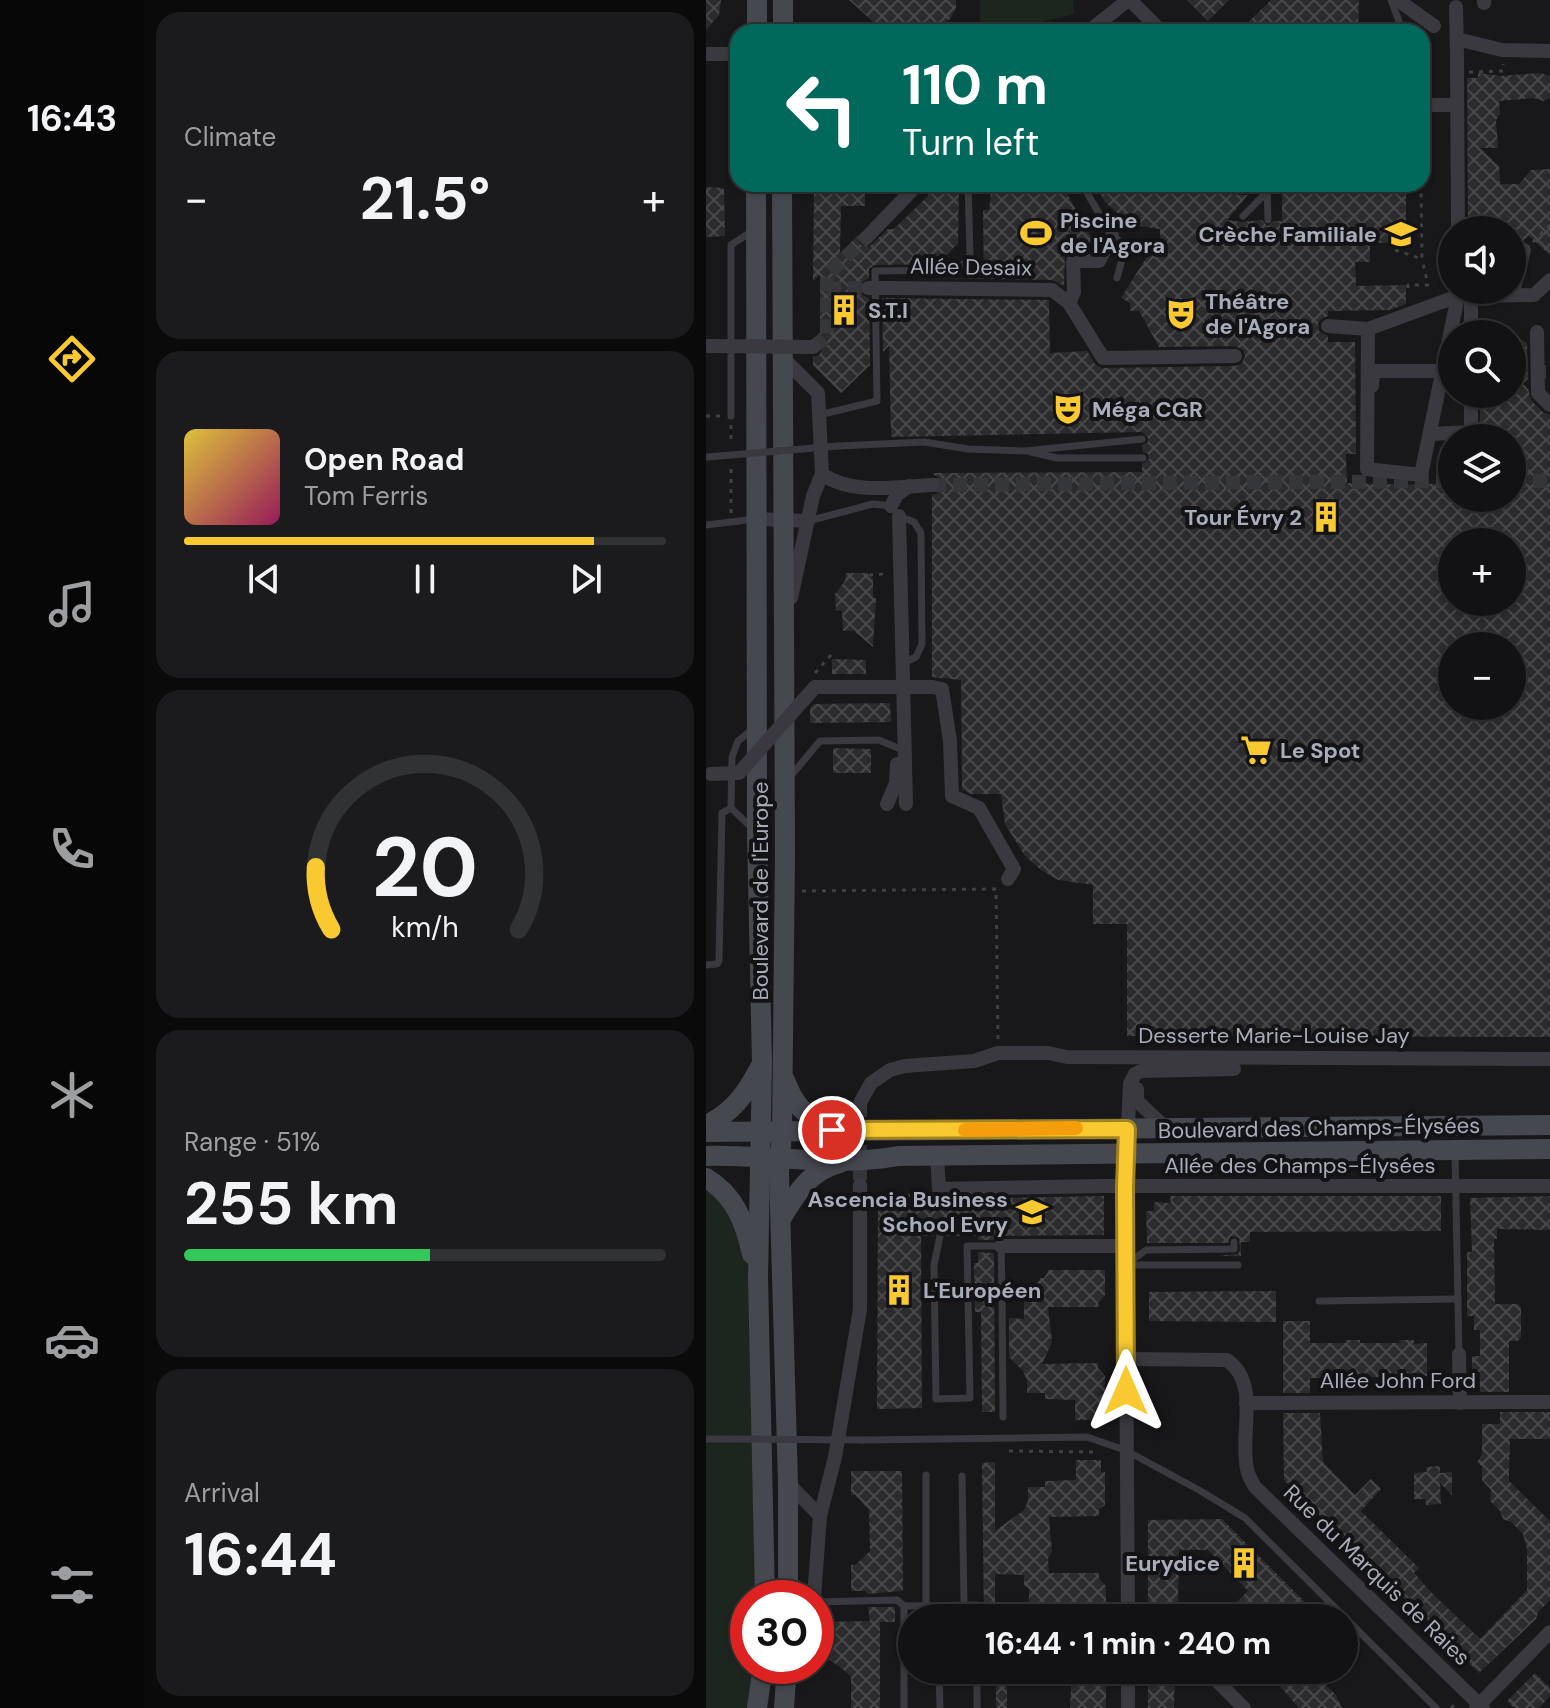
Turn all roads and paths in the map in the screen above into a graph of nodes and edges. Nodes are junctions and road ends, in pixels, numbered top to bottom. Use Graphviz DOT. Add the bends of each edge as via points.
graph roads {
  1 [pos="757,0"];
  2 [pos="783,0"];
  3 [pos="1129,0"];
  4 [pos="1391,0"];
  5 [pos="1398,0"];
  6 [pos="1456,4"];
  7 [pos="757,24"];
  8 [pos="783,24"];
  9 [pos="1099,24"];
  10 [pos="1154,24"];
  11 [pos="1400,24"];
  12 [pos="1424,24"];
  13 [pos="1462,51"];
  14 [pos="1550,51"];
  15 [pos="706,54"];
  16 [pos="730,54"];
  17 [pos="1503,64"];
  18 [pos="1466,72"];
  19 [pos="1431,105"];
  20 [pos="1457,105"];
  21 [pos="756,192"];
  22 [pos="782,192"];
  23 [pos="910,192"];
  24 [pos="968,192"];
  25 [pos="1087,192"];
  26 [pos="1264,192"];
  27 [pos="1267,192"];
  28 [pos="1421,192"];
  29 [pos="1243,216"];
  30 [pos="1458,216"];
  31 [pos="1268,220"];
  32 [pos="1550,225"];
  33 [pos="757,229"];
  34 [pos="1112,236"];
  35 [pos="867,237"];
  36 [pos="1153,244"];
  37 [pos="1126,245"];
  38 [pos="1526,248"];
  39 [pos="1395,250"];
  40 [pos="1422,259"];
  41 [pos="1117,278"];
  42 [pos="1550,280"];
  43 [pos="868,288"];
  44 [pos="1408,288"];
  45 [pos="1526,295"];
  46 [pos="1069,303"];
  47 [pos="1438,304"];
  48 [pos="1328,326"];
  49 [pos="1368,329"];
  50 [pos="1537,332"];
  51 [pos="706,346"];
  52 [pos="813,347"];
  53 [pos="1235,356"];
  54 [pos="783,358"];
  55 [pos="1438,371"];
  56 [pos="1371,394"];
  57 [pos="1438,404"];
  58 [pos="1550,405"];
  59 [pos="1471,408"];
  60 [pos="819,415"];
  61 [pos="731,416"];
  62 [pos="1430,434"];
  63 [pos="1142,439"];
  64 [pos="1025,451"];
  65 [pos="706,457"];
  66 [pos="1143,458"];
  67 [pos="822,474"];
  68 [pos="932,485"];
  69 [pos="909,486"];
  70 [pos="895,511"];
  71 [pos="758,519"];
  72 [pos="783,519"];
  73 [pos="731,521"];
  74 [pos="808,521"];
  75 [pos="706,525"];
  76 [pos="784,634"];
  77 [pos="831,655"];
  78 [pos="901,664"];
  79 [pos="815,671"];
  80 [pos="758,726"];
  81 [pos="903,732"];
  82 [pos="898,748"];
  83 [pos="708,774"];
  84 [pos="785,783"];
  85 [pos="887,804"];
  86 [pos="906,804"];
  87 [pos="731,808"];
  88 [pos="757,833"];
  89 [pos="1008,879"];
  90 [pos="802,891"];
  91 [pos="706,965"];
  92 [pos="998,1053"];
  93 [pos="1250,1057"];
  94 [pos="1550,1059"];
  95 [pos="762,1063"];
  96 [pos="1234,1069"];
  97 [pos="783,1074"];
  98 [pos="860,1103"];
  99 [pos="706,1125"];
  100 [pos="1550,1125"];
  101 [pos="1127,1129"];
  102 [pos="832,1130"];
  103 [pos="1169,1130"];
  104 [pos="706,1132"];
  105 [pos="760,1132"];
  106 [pos="782,1132"];
  107 [pos="1550,1149"];
  108 [pos="1455,1150"];
  109 [pos="1126,1155"];
  110 [pos="706,1156"];
  111 [pos="937,1156"];
  112 [pos="770,1157"];
  113 [pos="853,1160"];
  114 [pos="706,1178"];
  115 [pos="860,1185"];
  116 [pos="1456,1186"];
  117 [pos="1550,1186"];
  118 [pos="1125,1187"];
  119 [pos="781,1219"];
  120 [pos="940,1236"];
  121 [pos="1234,1242"];
  122 [pos="1001,1246"];
  123 [pos="1125,1246"];
  124 [pos="1126,1265"];
  125 [pos="1238,1265"];
  126 [pos="758,1278"];
  127 [pos="1002,1293"];
  128 [pos="1026,1293"];
  129 [pos="1458,1299"];
  130 [pos="1319,1301"];
  131 [pos="1459,1354"];
  132 [pos="1126,1359"];
  133 [pos="1550,1402"];
  134 [pos="1246,1403"];
  135 [pos="1460,1403"];
  136 [pos="1003,1417"];
  137 [pos="706,1439"];
  138 [pos="1125,1450"];
  139 [pos="1002,1451"];
  140 [pos="1095,1452"];
  141 [pos="926,1475"];
  142 [pos="962,1476"];
  143 [pos="788,1483"];
  144 [pos="820,1516"];
  145 [pos="765,1580"];
  146 [pos="788,1580"];
  147 [pos="816,1580"];
  148 [pos="834,1600"];
  149 [pos="902,1604"];
  150 [pos="926,1604"];
  151 [pos="964,1604"];
  152 [pos="1128,1604"];
  153 [pos="1550,1632"];
  154 [pos="760,1684"];
  155 [pos="786,1684"];
  156 [pos="904,1684"];
  157 [pos="939,1684"];
  158 [pos="977,1684"];
  159 [pos="1128,1684"];
  160 [pos="1220,1684"];
  161 [pos="1479,1707"];
  162 [pos="757,1708"];
  163 [pos="784,1708"];
  164 [pos="904,1708"];
  165 [pos="940,1708"];
  166 [pos="977,1708"];
  167 [pos="1128,1708"];
  168 [pos="1244,1708"];
  169 [pos="1436,1708"];
  1 -- 7 [label="main road"];
  2 -- 8 [label="main road"];
  3 -- 9 [label="street"];
  3 -- 10 [label="street"];
  4 -- 11 [label="lane"];
  5 -- 12 [label="street"];
  6 -- 13 [label="street, bridge"];
  13 -- 14 [label="street"];
  13 -- 20 [label="street"];
  15 -- 16 [label="street"];
  17 -- 18 [label="path" via="1503,71"];
  19 -- 20 [label="street"];
  20 -- 30 [label="street"];
  21 -- 33 [label="main road, Boulevard de l'Europe"];
  22 -- 54 [label="main road, Boulevard de l'Europe"];
  23 -- 35 [label="street"];
  24 -- 60 [label="lane" via="966,263 949,270 875,271 877,401"];
  25 -- 34 [label="lane"];
  26 -- 29 [label="lane"];
  27 -- 31 [label="lane"];
  28 -- 40 [label="path"];
  32 -- 38 [label="path"];
  33 -- 61 [label="lane" via="731,245"];
  33 -- 71 [label="main road, Boulevard de l'Europe"];
  34 -- 37 [label="lane"];
  34 -- 46 [label="street" via="1099,261 1073,261"];
  36 -- 37 [label="lane"];
  37 -- 41 [label="lane"];
  39 -- 40 [label="path"];
  40 -- 44 [label="path" via="1428,285"];
  42 -- 45 [label="street" via="1534,295"];
  43 -- 46 [label="street, Allée Desaix, bridge" via="1052,290"];
  46 -- 53 [label="street" via="1103,358"];
  47 -- 49 [label="street"];
  48 -- 49 [label="street"];
  49 -- 62 [label="street" via="1367,469 1421,475"];
  50 -- 58 [label="street" via="1538,393"];
  51 -- 52 [label="street, bridge"];
  54 -- 60 [label="street" via="818,393"];
  54 -- 72 [label="main road, Boulevard de l'Europe"];
  55 -- 56 [label="street" via="1373,371"];
  57 -- 62 [label="street"];
  59 -- 62 [label="street" via="1471,432"];
  60 -- 67 [label="street"];
  61 -- 73 [label="path"];
  63 -- 64 [label="lane"];
  64 -- 65 [label="lane, bridge" via="924,442"];
  64 -- 66 [label="lane" via="1057,458"];
  67 -- 69 [label="street" via="835,483 860,487"];
  67 -- 74 [label="street"];
  68 -- 69 [label="street"];
  69 -- 70 [label="street" via="897,495"];
  70 -- 74 [label="lane" via="873,504"];
  70 -- 78 [label="street"];
  70 -- 78 [label="lane" via="914,522 922,546 922,644 916,657"];
  71 -- 72 [label="street"];
  71 -- 73 [label="lane"];
  71 -- 80 [label="main road, Boulevard de l'Europe"];
  72 -- 74 [label="street"];
  72 -- 76 [label="main road, Boulevard de l'Europe"];
  73 -- 75 [label="lane"];
  74 -- 76 [label="street"];
  76 -- 84 [label="main road, Boulevard de l'Europe"];
  77 -- 79 [label="path"];
  78 -- 81 [label="street"];
  80 -- 87 [label="lane" via="738,741 732,757"];
  80 -- 88 [label="main road, Boulevard de l'Europe"];
  81 -- 82 [label="street"];
  81 -- 86 [label="street"];
  82 -- 84 [label="lane" via="879,740 820,741"];
  82 -- 85 [label="street" via="896,783"];
  83 -- 89 [label="street, bridge" via="739,773 815,687 942,689 952,796 979,808 1014,869"];
  84 -- 97 [label="main road, Boulevard de l'Europe"];
  87 -- 88 [label="lane"];
  87 -- 91 [label="lane" via="722,813 719,961"];
  88 -- 95 [label="main road, Boulevard de l'Europe"];
  90 -- 92 [label="path" via="996,889"];
  92 -- 93 [label="street, Desserte Marie-Louise Jay"];
  92 -- 98 [label="street, Desserte Marie-Louise Jay" via="974,1061 890,1070 871,1083"];
  93 -- 94 [label="street, Desserte Marie-Louise Jay"];
  93 -- 96 [label="street"];
  95 -- 99 [label="main road" via="740,1101"];
  95 -- 105 [label="main road, Boulevard de l'Europe"];
  96 -- 101 [label="street" via="1135,1074"];
  96 -- 103 [label="street" via="1218,1079 1141,1081 1137,1101"];
  97 -- 102 [label="main road" via="793,1101"];
  97 -- 106 [label="main road, Boulevard de l'Europe"];
  100 -- 103 [label="main road, Boulevard des Champs-Élysées"];
  101 -- 102 [label="main road, Boulevard des Champs-Élysées"];
  101 -- 103 [label="main road, Boulevard des Champs-Élysées"];
  101 -- 109 [label="street"];
  102 -- 106 [label="main road, Boulevard des Champs-Élysées"];
  104 -- 105 [label="main road, Boulevard des Champs-Élysées"];
  105 -- 106 [label="main road, Boulevard des Champs-Élysées"];
  105 -- 112 [label="main road, Boulevard de l'Europe"];
  106 -- 112 [label="main road, Boulevard de l'Europe"];
  107 -- 108 [label="main road, Boulevard des Champs-Élysées"];
  108 -- 109 [label="main road, Boulevard des Champs-Élysées"];
  108 -- 116 [label="lane"];
  109 -- 111 [label="main road, Boulevard des Champs-Élysées"];
  109 -- 118 [label="street"];
  110 -- 112 [label="main road, Boulevard des Champs-Élysées"];
  111 -- 113 [label="main road, Boulevard des Champs-Élysées"];
  111 -- 118 [label="street, Allée des Champs-Élysées" via="940,1196"];
  112 -- 113 [label="main road, Boulevard des Champs-Élysées"];
  112 -- 119 [label="main road, Boulevard de l'Europe"];
  112 -- 126 [label="main road, Boulevard de l'Europe"];
  113 -- 119 [label="main road" via="823,1169 806,1182"];
  114 -- 126 [label="main road" via="736,1206"];
  115 -- 144 [label="street" via="860,1309"];
  116 -- 117 [label="street, Allée des Champs-Élysées"];
  116 -- 118 [label="street, Allée des Champs-Élysées"];
  116 -- 129 [label="lane"];
  118 -- 123 [label="street"];
  119 -- 143 [label="main road, Boulevard de l'Europe"];
  120 -- 122 [label="lane" via="934,1265 936,1399 970,1398 967,1246"];
  121 -- 124 [label="lane" via="1234,1249 1146,1250"];
  122 -- 123 [label="street"];
  122 -- 127 [label="lane"];
  123 -- 124 [label="street"];
  124 -- 125 [label="lane"];
  124 -- 132 [label="street"];
  126 -- 145 [label="main road, Boulevard de l'Europe"];
  127 -- 128 [label="lane"];
  127 -- 136 [label="lane"];
  129 -- 130 [label="lane"];
  129 -- 131 [label="lane"];
  131 -- 135 [label="street"];
  132 -- 134 [label="street" via="1227,1360 1240,1369"];
  132 -- 138 [label="street"];
  133 -- 135 [label="street, Allée John Ford"];
  134 -- 135 [label="street, Allée John Ford"];
  134 -- 161 [label="street, Rue du Marquis de Raies" via="1247,1470 1255,1487"];
  137 -- 138 [label="lane, bridge" via="1087,1437"];
  138 -- 152 [label="street"];
  138 -- 169 [label="lane" via="1245,1518"];
  139 -- 140 [label="path"];
  141 -- 150 [label="lane"];
  142 -- 151 [label="lane"];
  143 -- 144 [label="street"];
  143 -- 146 [label="main road, Boulevard de l'Europe"];
  144 -- 147 [label="street"];
  148 -- 149 [label="lane"];
  153 -- 161 [label="street"];
  154 -- 162 [label="main road"];
  155 -- 163 [label="main road"];
  156 -- 164 [label="lane"];
  157 -- 165 [label="lane"];
  158 -- 166 [label="lane"];
  159 -- 167 [label="street"];
  160 -- 168 [label="street"];
}
